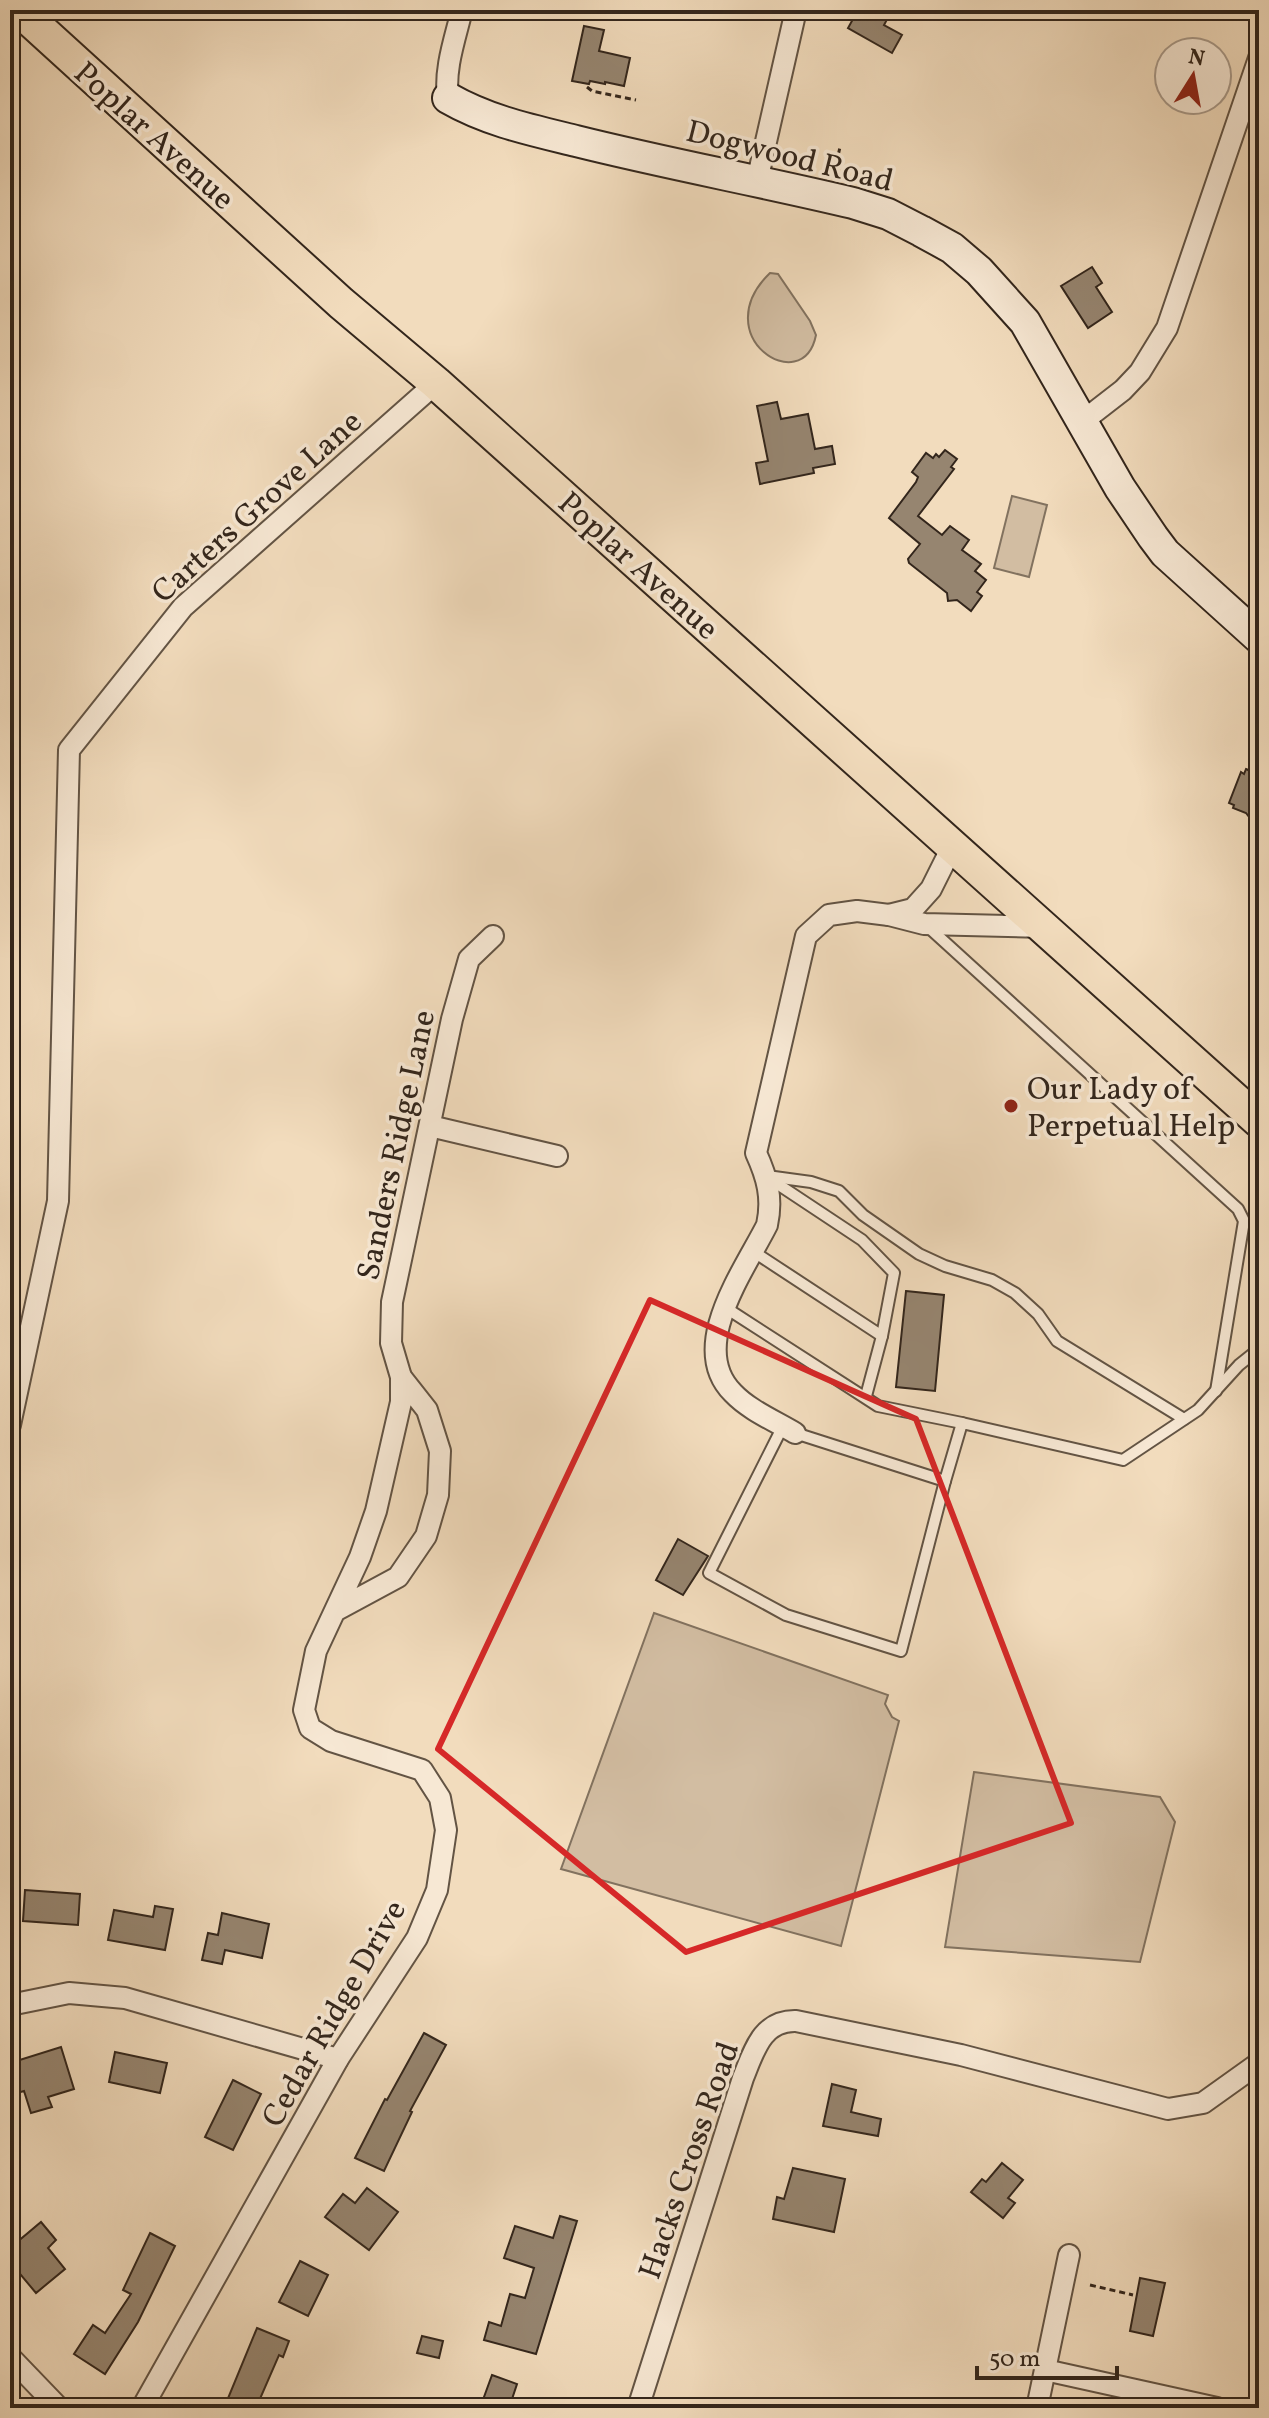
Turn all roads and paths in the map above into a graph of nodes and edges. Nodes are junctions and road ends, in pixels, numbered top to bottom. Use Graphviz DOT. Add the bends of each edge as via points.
graph roads {
  1 [pos="19,10"];
  2 [pos="462,10"];
  3 [pos="796,10"];
  4 [pos="1259,58"];
  5 [pos="587,87"];
  6 [pos="448,98"];
  7 [pos="636,100"];
  8 [pos="757,181"];
  9 [pos="436,383"];
  10 [pos="1083,421"];
  11 [pos="1259,638"];
  12 [pos="953,845"];
  13 [pos="889,915"];
  14 [pos="924,924"];
  15 [pos="1043,927"];
  16 [pos="493,936"];
  17 [pos="1259,1121"];
  18 [pos="430,1126"];
  19 [pos="557,1156"];
  20 [pos="767,1176"];
  21 [pos="754,1252"];
  22 [pos="726,1308"];
  23 [pos="882,1336"];
  24 [pos="1259,1349"];
  25 [pos="401,1377"];
  26 [pos="1216,1391"];
  27 [pos="866,1396"];
  28 [pos="1184,1419"];
  29 [pos="962,1423"];
  30 [pos="10,1425"];
  31 [pos="789,1430"];
  32 [pos="945,1481"];
  33 [pos="335,1611"];
  34 [pos="316,1651"];
  35 [pos="10,2005"];
  36 [pos="338,2059"];
  37 [pos="1259,2063"];
  38 [pos="1069,2255"];
  39 [pos="1090,2285"];
  40 [pos="1133,2295"];
  41 [pos="10,2357"];
  42 [pos="1045,2370"];
  43 [pos="59,2408"];
  44 [pos="142,2408"];
  45 [pos="638,2408"];
  46 [pos="1037,2408"];
  47 [pos="1217,2408"];
  1 -- 9 [label="main road, Poplar Avenue"];
  2 -- 6 [label="street" via="446,84"];
  3 -- 8 [label="street"];
  4 -- 10 [label="street" via="1167,328 1140,372"];
  5 -- 7 [label="path"];
  6 -- 8 [label="street, Dogwood Road" via="495,120"];
  8 -- 10 [label="street, Dogwood Road" via="888,214 952,248 1025,322"];
  9 -- 12 [label="main road, Poplar Avenue"];
  9 -- 30 [label="street, Carters Grove Lane" via="183,607 69,750 58,1201"];
  10 -- 11 [label="street, Dogwood Road" via="1165,553"];
  12 -- 13 [label="street" via="931,889 913,909"];
  12 -- 15 [label="main road, Poplar Avenue"];
  13 -- 14 [label="street"];
  13 -- 20 [label="street" via="829,915 806,936 756,1153"];
  14 -- 15 [label="street"];
  14 -- 26 [label="lane" via="1238,1209 1244,1221"];
  15 -- 17 [label="main road, Poplar Avenue"];
  16 -- 18 [label="street, Sanders Ridge Lane" via="469,959"];
  18 -- 19 [label="street"];
  18 -- 25 [label="street, Sanders Ridge Lane" via="392,1302 391,1343"];
  20 -- 21 [label="street" via="770,1211"];
  20 -- 23 [label="lane" via="862,1240 894,1273"];
  20 -- 28 [label="lane" via="839,1191 863,1215 919,1254 1015,1293 1057,1341"];
  21 -- 22 [label="street"];
  21 -- 23 [label="lane"];
  22 -- 27 [label="lane"];
  22 -- 31 [label="street" via="715,1338 721,1377 737,1397"];
  23 -- 27 [label="lane"];
  24 -- 26 [label="lane"];
  25 -- 33 [label="street, Sanders Ridge Lane" via="401,1402 376,1511"];
  25 -- 33 [label="street, Sanders Ridge Lane" via="427,1410 440,1451 438,1495 426,1536 398,1577"];
  26 -- 28 [label="lane"];
  27 -- 29 [label="lane" via="878,1406"];
  28 -- 29 [label="lane" via="1123,1460"];
  29 -- 32 [label="lane"];
  31 -- 32 [label="lane"];
  31 -- 32 [label="lane" via="709,1573 786,1615 901,1651"];
  33 -- 34 [label="street, Sanders Ridge Lane"];
  34 -- 36 [label="street, Cedar Ridge Drive" via="304,1710 310,1728 331,1741 422,1770 440,1798 446,1830 437,1890 417,1938"];
  35 -- 36 [label="street" via="69,1993 125,1998"];
  36 -- 44 [label="street, Cedar Ridge Drive"];
  37 -- 45 [label="street, Hacks Cross Road" via="1203,2103 1168,2109 961,2055 796,2021 775,2023 755,2048 743,2078"];
  38 -- 42 [label="street"];
  39 -- 40 [label="path"];
  41 -- 43 [label="street"];
  42 -- 46 [label="street"];
  42 -- 47 [label="street"];
}
